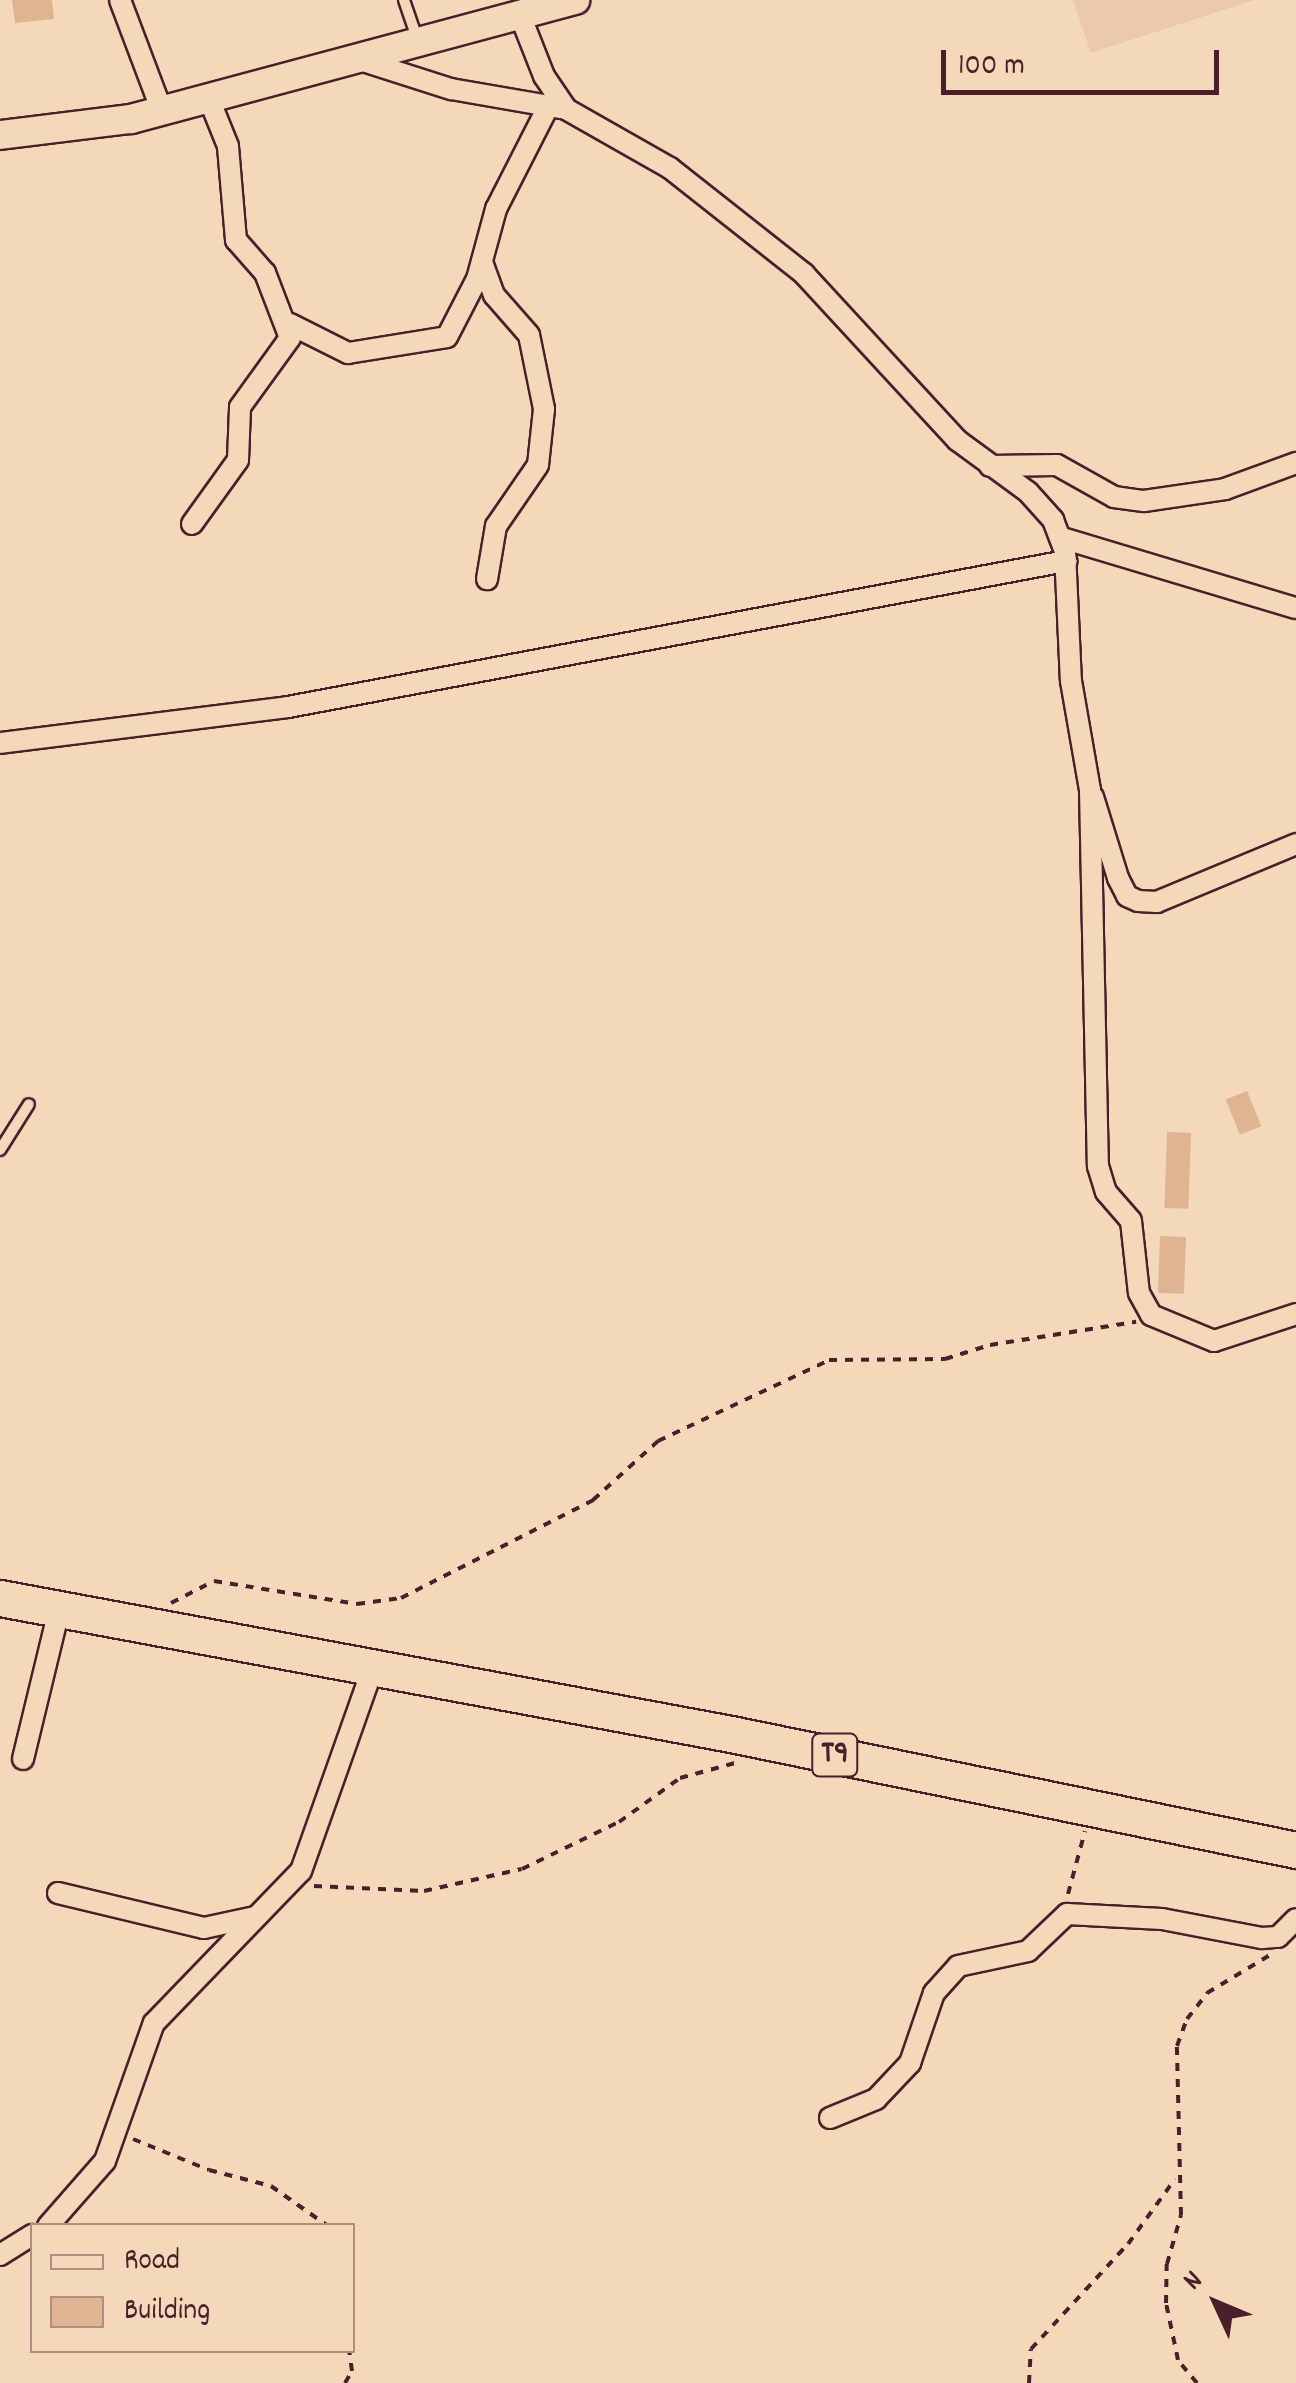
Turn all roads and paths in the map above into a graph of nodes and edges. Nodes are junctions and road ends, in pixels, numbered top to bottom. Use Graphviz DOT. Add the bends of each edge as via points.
graph roads {
  1 [pos="120,0"];
  2 [pos="404,0"];
  3 [pos="575,0"];
  4 [pos="520,15"];
  5 [pos="419,44"];
  6 [pos="360,60"];
  7 [pos="209,99"];
  8 [pos="558,107"];
  9 [pos="162,111"];
  10 [pos="0,135"];
  11 [pos="482,262"];
  12 [pos="290,324"];
  13 [pos="1296,463"];
  14 [pos="990,466"];
  15 [pos="192,524"];
  16 [pos="1062,538"];
  17 [pos="1066,561"];
  18 [pos="487,579"];
  19 [pos="1296,608"];
  20 [pos="0,743"];
  21 [pos="1090,790"];
  22 [pos="1296,844"];
  23 [pos="29,1104"];
  24 [pos="0,1150"];
  25 [pos="1296,1314"];
  26 [pos="1157,1318"];
  27 [pos="0,1598"];
  28 [pos="60,1610"];
  29 [pos="148,1628"];
  30 [pos="373,1668"];
  31 [pos="780,1744"];
  32 [pos="23,1759"];
  33 [pos="1085,1806"];
  34 [pos="1296,1850"];
  35 [pos="290,1884"];
  36 [pos="58,1893"];
  37 [pos="1066,1914"];
  38 [pos="262,1915"];
  39 [pos="1291,1924"];
  40 [pos="830,2118"];
  41 [pos="118,2127"];
  42 [pos="1175,2179"];
  43 [pos="51,2223"];
  44 [pos="324,2223"];
  45 [pos="30,2237"];
  46 [pos="0,2256"];
  47 [pos="349,2353"];
  48 [pos="345,2383"];
  49 [pos="1029,2383"];
  50 [pos="1197,2383"];
  1 -- 9 [label="street"];
  2 -- 5 [label="lane"];
  3 -- 4 [label="main road"];
  4 -- 5 [label="main road"];
  4 -- 8 [label="street"];
  5 -- 6 [label="main road"];
  6 -- 7 [label="main road"];
  6 -- 8 [label="street" via="452,89"];
  7 -- 9 [label="main road"];
  7 -- 12 [label="street" via="228,146 236,240 259,262"];
  8 -- 11 [label="street" via="496,209"];
  8 -- 14 [label="street" via="670,168 804,274 957,440"];
  9 -- 10 [label="main road"];
  11 -- 12 [label="street" via="447,337 348,354"];
  11 -- 18 [label="street" via="494,296 529,335 544,409 538,466 496,526"];
  12 -- 15 [label="street" via="281,354 240,407 238,460"];
  13 -- 14 [label="street" via="1226,489 1144,501 1114,497 1057,466"];
  14 -- 16 [label="street" via="1028,492"];
  16 -- 17 [label="street"];
  16 -- 19 [label="street"];
  17 -- 20 [label="street" via="288,708"];
  17 -- 21 [label="street" via="1071,681"];
  21 -- 22 [label="street" via="1118,878 1126,896 1138,902 1157,902"];
  21 -- 26 [label="street" via="1098,1166 1106,1192 1131,1221 1141,1302"];
  23 -- 24 [label="lane"];
  25 -- 26 [label="street" via="1214,1342"];
  26 -- 29 [label="path" via="990,1344 944,1360 829,1360 658,1440 593,1500 438,1584 357,1604 202,1583 173,1600"];
  27 -- 28 [label="highway, T9"];
  28 -- 29 [label="highway, T9"];
  28 -- 32 [label="street"];
  29 -- 30 [label="highway, T9"];
  30 -- 31 [label="highway, T9"];
  30 -- 35 [label="street" via="314,1840"];
  31 -- 33 [label="highway, T9"];
  31 -- 35 [label="path" via="680,1778 618,1822 522,1868 385,1894"];
  33 -- 34 [label="highway, T9"];
  33 -- 37 [label="path" via="1085,1839"];
  35 -- 38 [label="street"];
  36 -- 38 [label="street" via="204,1928"];
  37 -- 39 [label="street" via="1162,1919 1262,1938"];
  37 -- 40 [label="street" via="1028,1952 958,1966 934,1994 910,2064 876,2099"];
  38 -- 41 [label="street" via="154,2023"];
  39 -- 42 [label="path" via="1266,1960 1224,1980 1187,2019 1175,2061"];
  41 -- 43 [label="street" via="90,2184"];
  41 -- 44 [label="path" via="186,2162 271,2186"];
  42 -- 49 [label="path" via="1128,2244 1032,2349"];
  42 -- 50 [label="path" via="1181,2215 1167,2264 1168,2325 1178,2360"];
  45 -- 46 [label="street"];
  47 -- 48 [label="path" via="352,2370"];
}
